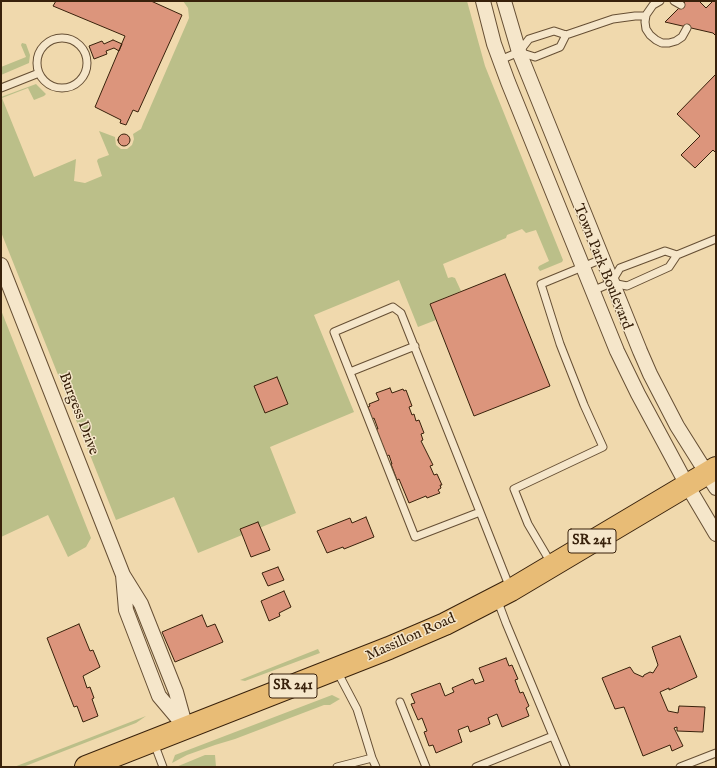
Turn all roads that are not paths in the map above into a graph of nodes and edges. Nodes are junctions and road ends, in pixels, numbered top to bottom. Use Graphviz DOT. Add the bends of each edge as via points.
graph roads {
  1 [pos="483,1"];
  2 [pos="504,1"];
  3 [pos="660,1"];
  4 [pos="674,1"];
  5 [pos="681,5"];
  6 [pos="646,16"];
  7 [pos="687,28"];
  8 [pos="566,35"];
  9 [pos="519,52"];
  10 [pos="500,60"];
  11 [pos="39,73"];
  12 [pos="1,88"];
  13 [pos="716,239"];
  14 [pos="678,255"];
  15 [pos="602,259"];
  16 [pos="1,265"];
  17 [pos="582,267"];
  18 [pos="611,282"];
  19 [pos="592,291"];
  20 [pos="415,346"];
  21 [pos="350,372"];
  22 [pos="713,476"];
  23 [pos="687,484"];
  24 [pos="480,512"];
  25 [pos="716,534"];
  26 [pos="552,565"];
  27 [pos="504,593"];
  28 [pos="336,669"];
  29 [pos="400,702"];
  30 [pos="186,728"];
  31 [pos="553,736"];
  32 [pos="154,740"];
  33 [pos="716,753"];
  34 [pos="372,758"];
  35 [pos="86,767"];
  36 [pos="163,767"];
  37 [pos="337,767"];
  38 [pos="376,767"];
  39 [pos="424,767"];
  40 [pos="476,767"];
  41 [pos="566,767"];
  42 [pos="680,767"];
  1 -- 10 [label="street, Town Park Boulevard"];
  2 -- 9 [label="street, Town Park Boulevard"];
  3 -- 6 [label="lane" via="649,9"];
  4 -- 5 [label="lane"];
  6 -- 7 [label="lane" via="646,29 650,36 662,43 676,41"];
  6 -- 8 [label="lane" via="613,19"];
  8 -- 9 [label="lane" via="554,31 529,40"];
  8 -- 9 [label="lane" via="560,47 535,57"];
  9 -- 10 [label="lane"];
  9 -- 15 [label="street, Town Park Boulevard"];
  10 -- 17 [label="street, Town Park Boulevard"];
  11 -- 11 [label="lane" via="37,58 40,50 52,40 64,38 76,42 87,55 86,73 75,86 58,89 50,86"];
  11 -- 12 [label="lane"];
  13 -- 14 [label="lane"];
  14 -- 18 [label="lane" via="669,267 627,286"];
  14 -- 18 [label="lane" via="664,251 620,268"];
  15 -- 17 [label="lane"];
  15 -- 18 [label="street, Town Park Boulevard"];
  16 -- 30 [label="street, Burgess Drive" via="123,575 126,610 159,696"];
  17 -- 19 [label="street, Town Park Boulevard"];
  17 -- 26 [label="lane" via="541,284 560,344 603,448 514,489 528,524"];
  18 -- 19 [label="lane"];
  18 -- 22 [label="street, Town Park Boulevard" via="640,351 677,426"];
  19 -- 23 [label="street, Town Park Boulevard" via="628,374"];
  20 -- 21 [label="lane"];
  20 -- 21 [label="lane" via="401,313 393,307 334,332"];
  20 -- 24 [label="lane"];
  21 -- 24 [label="lane" via="415,537"];
  22 -- 23 [label="main road, Massillon Road / SR 241"];
  23 -- 25 [label="street, Town Park Boulevard"];
  23 -- 26 [label="main road, Massillon Road / SR 241"];
  24 -- 27 [label="lane"];
  26 -- 27 [label="main road, Massillon Road / SR 241"];
  27 -- 28 [label="main road, Massillon Road / SR 241" via="445,624"];
  27 -- 31 [label="lane" via="506,623"];
  28 -- 30 [label="main road, Massillon Road / SR 241"];
  28 -- 34 [label="lane" via="356,709"];
  29 -- 39 [label="lane"];
  30 -- 32 [label="main road, Massillon Road / SR 241"];
  31 -- 40 [label="lane"];
  31 -- 41 [label="lane"];
  32 -- 35 [label="main road, Massillon Road / SR 241"];
  32 -- 36 [label="lane"];
  33 -- 42 [label="lane"];
  34 -- 37 [label="lane"];
  34 -- 38 [label="lane"];
}
